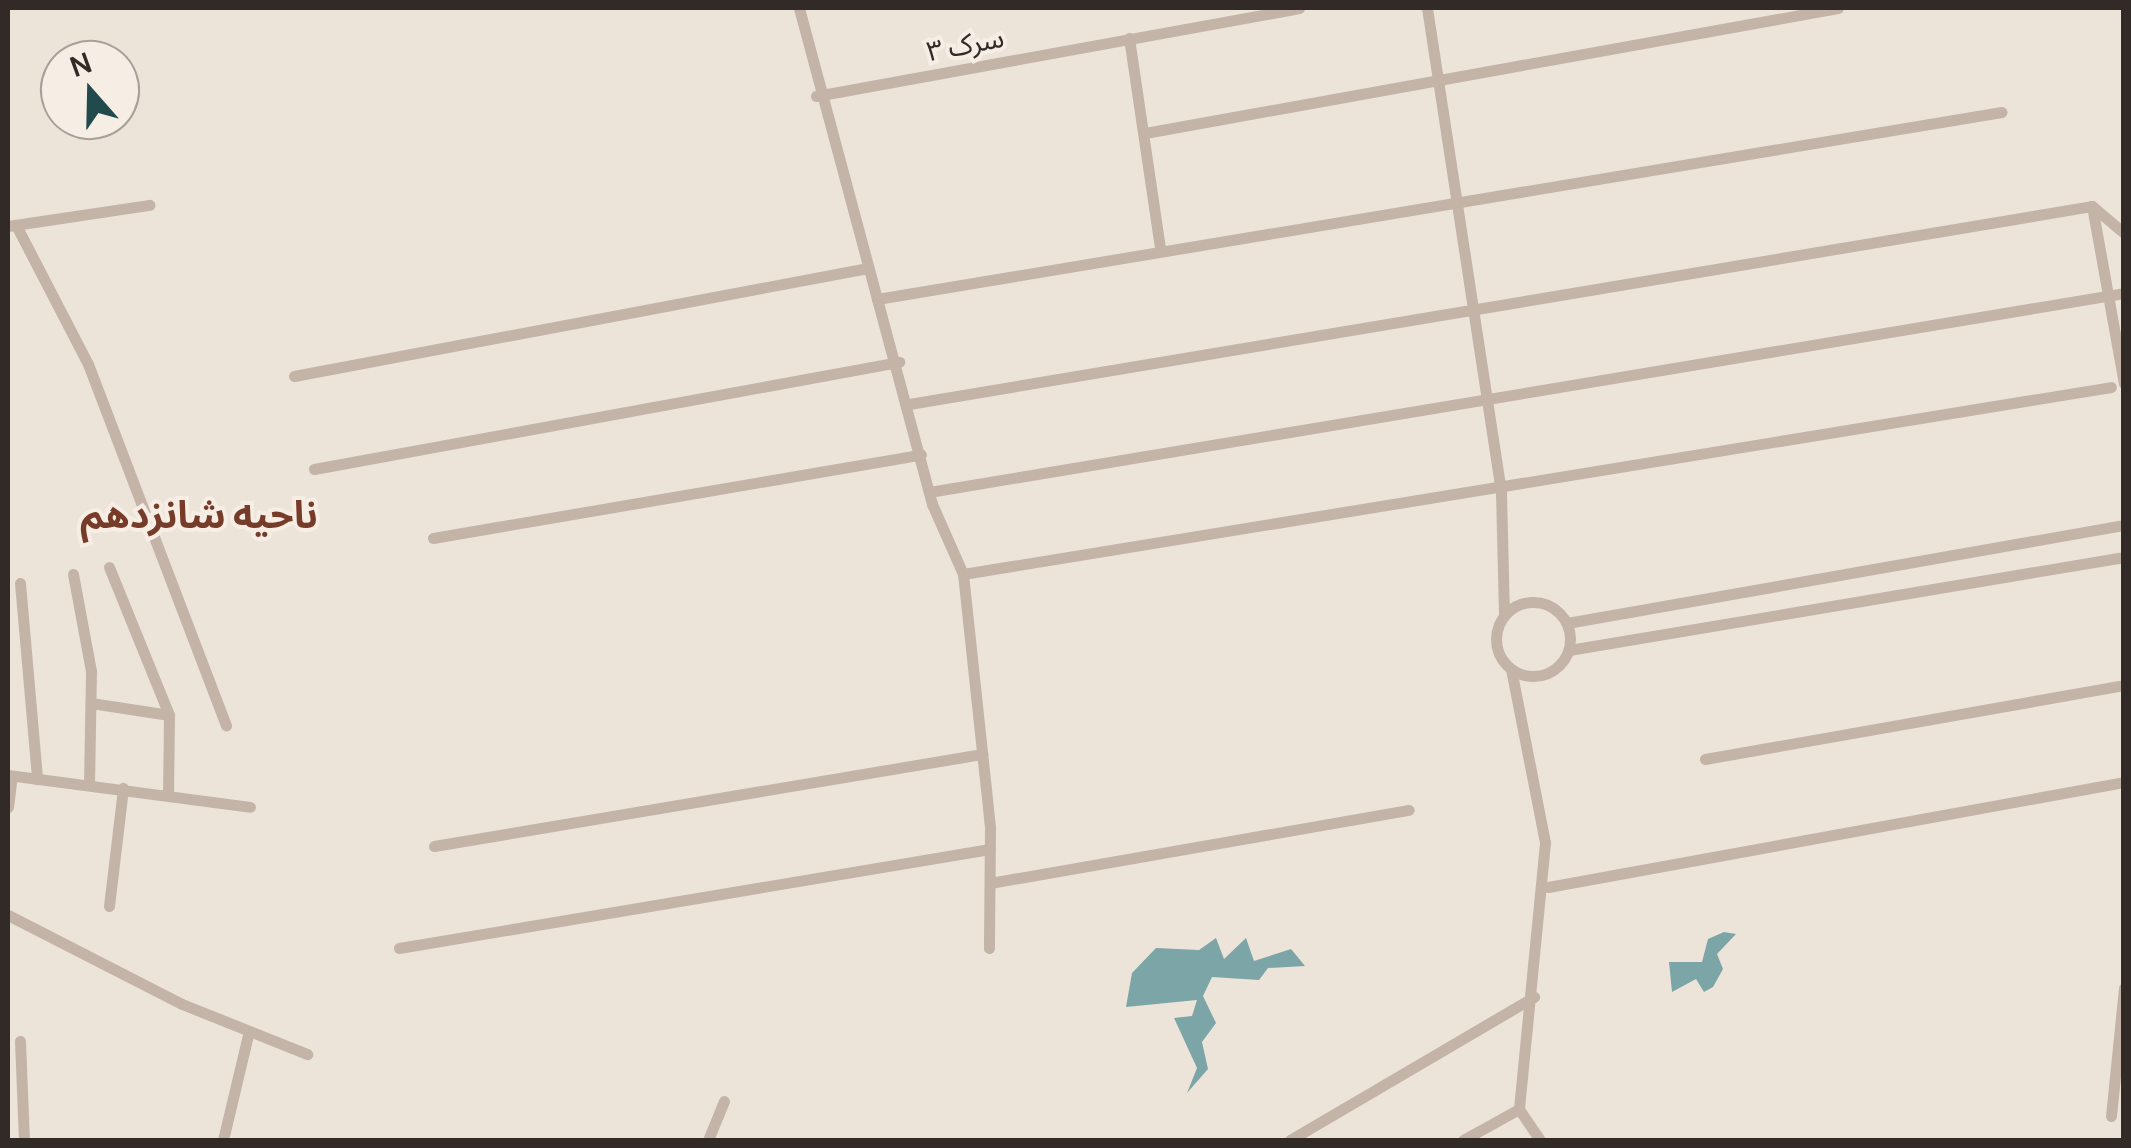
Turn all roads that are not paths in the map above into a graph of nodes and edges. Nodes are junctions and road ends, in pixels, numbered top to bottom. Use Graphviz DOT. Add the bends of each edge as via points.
graph roads {
  1 [pos="799,8"];
  2 [pos="1300,8"];
  3 [pos="1427,8"];
  4 [pos="1838,8"];
  5 [pos="1128,38"];
  6 [pos="1441,84"];
  7 [pos="816,96"];
  8 [pos="2002,112"];
  9 [pos="1145,133"];
  10 [pos="1460,204"];
  11 [pos="149,205"];
  12 [pos="2092,206"];
  13 [pos="13,228"];
  14 [pos="2124,234"];
  15 [pos="1160,248"];
  16 [pos="868,268"];
  17 [pos="2124,293"];
  18 [pos="2108,295"];
  19 [pos="877,300"];
  20 [pos="1477,312"];
  21 [pos="899,362"];
  22 [pos="294,376"];
  23 [pos="2117,385"];
  24 [pos="1488,401"];
  25 [pos="909,404"];
  26 [pos="921,455"];
  27 [pos="314,469"];
  28 [pos="929,492"];
  29 [pos="1501,492"];
  30 [pos="2124,525"];
  31 [pos="433,538"];
  32 [pos="2124,556"];
  33 [pos="108,567"];
  34 [pos="73,574"];
  35 [pos="963,574"];
  36 [pos="20,583"];
  37 [pos="1504,614"];
  38 [pos="1566,622"];
  39 [pos="1568,650"];
  40 [pos="1511,669"];
  41 [pos="2124,686"];
  42 [pos="91,703"];
  43 [pos="169,715"];
  44 [pos="226,726"];
  45 [pos="982,754"];
  46 [pos="1705,759"];
  47 [pos="10,776"];
  48 [pos="37,779"];
  49 [pos="89,782"];
  50 [pos="2124,782"];
  51 [pos="123,788"];
  52 [pos="168,795"];
  53 [pos="8,807"];
  54 [pos="250,807"];
  55 [pos="1409,810"];
  56 [pos="434,846"];
  57 [pos="990,849"];
  58 [pos="990,883"];
  59 [pos="1548,887"];
  60 [pos="109,906"];
  61 [pos="8,916"];
  62 [pos="399,948"];
  63 [pos="989,948"];
  64 [pos="2124,988"];
  65 [pos="1534,997"];
  66 [pos="249,1030"];
  67 [pos="20,1041"];
  68 [pos="307,1054"];
  69 [pos="724,1101"];
  70 [pos="1519,1108"];
  71 [pos="2111,1116"];
  72 [pos="24,1140"];
  73 [pos="223,1140"];
  74 [pos="708,1140"];
  75 [pos="1290,1140"];
  76 [pos="1463,1140"];
  77 [pos="1540,1140"];
  1 -- 7 [label="street"];
  2 -- 5 [label="street, سرک ۳"];
  3 -- 6 [label="street"];
  4 -- 6 [label="street"];
  5 -- 7 [label="street, سرک ۳"];
  5 -- 9 [label="street"];
  6 -- 9 [label="street"];
  6 -- 10 [label="street"];
  7 -- 16 [label="street"];
  8 -- 10 [label="street"];
  9 -- 15 [label="street"];
  10 -- 15 [label="street"];
  10 -- 20 [label="street"];
  11 -- 13 [label="street"];
  12 -- 14 [label="street"];
  12 -- 18 [label="street"];
  12 -- 20 [label="street"];
  13 -- 44 [label="street" via="88,364"];
  15 -- 19 [label="street"];
  16 -- 19 [label="street"];
  16 -- 22 [label="street"];
  17 -- 18 [label="street"];
  18 -- 23 [label="street"];
  18 -- 24 [label="street"];
  19 -- 21 [label="street"];
  20 -- 24 [label="street"];
  20 -- 25 [label="street"];
  21 -- 25 [label="street"];
  21 -- 27 [label="street"];
  23 -- 29 [label="street"];
  24 -- 28 [label="street"];
  24 -- 29 [label="street"];
  25 -- 26 [label="street"];
  26 -- 28 [label="street"];
  26 -- 31 [label="street"];
  28 -- 35 [label="street"];
  29 -- 35 [label="street"];
  29 -- 37 [label="street"];
  30 -- 38 [label="street"];
  32 -- 39 [label="street"];
  33 -- 43 [label="street"];
  34 -- 42 [label="street"];
  35 -- 45 [label="street"];
  36 -- 48 [label="street"];
  37 -- 38 [label="street" via="1537,602"];
  37 -- 40 [label="street" via="1497,650"];
  38 -- 39 [label="street"];
  39 -- 40 [label="street" via="1544,675"];
  40 -- 59 [label="street"];
  41 -- 46 [label="street"];
  42 -- 43 [label="street"];
  42 -- 49 [label="street"];
  43 -- 52 [label="street"];
  45 -- 56 [label="street"];
  45 -- 57 [label="street"];
  47 -- 48 [label="street"];
  47 -- 53 [label="street"];
  48 -- 49 [label="street"];
  49 -- 51 [label="street"];
  50 -- 59 [label="street"];
  51 -- 52 [label="street"];
  51 -- 60 [label="street"];
  52 -- 54 [label="street"];
  55 -- 58 [label="street"];
  57 -- 58 [label="street"];
  57 -- 62 [label="street"];
  58 -- 63 [label="street"];
  59 -- 65 [label="street"];
  61 -- 66 [label="street"];
  64 -- 71 [label="street"];
  65 -- 70 [label="street"];
  65 -- 75 [label="street"];
  66 -- 68 [label="street"];
  66 -- 73 [label="street"];
  67 -- 72 [label="street"];
  69 -- 74 [label="street"];
  70 -- 76 [label="street"];
  70 -- 77 [label="street"];
}
